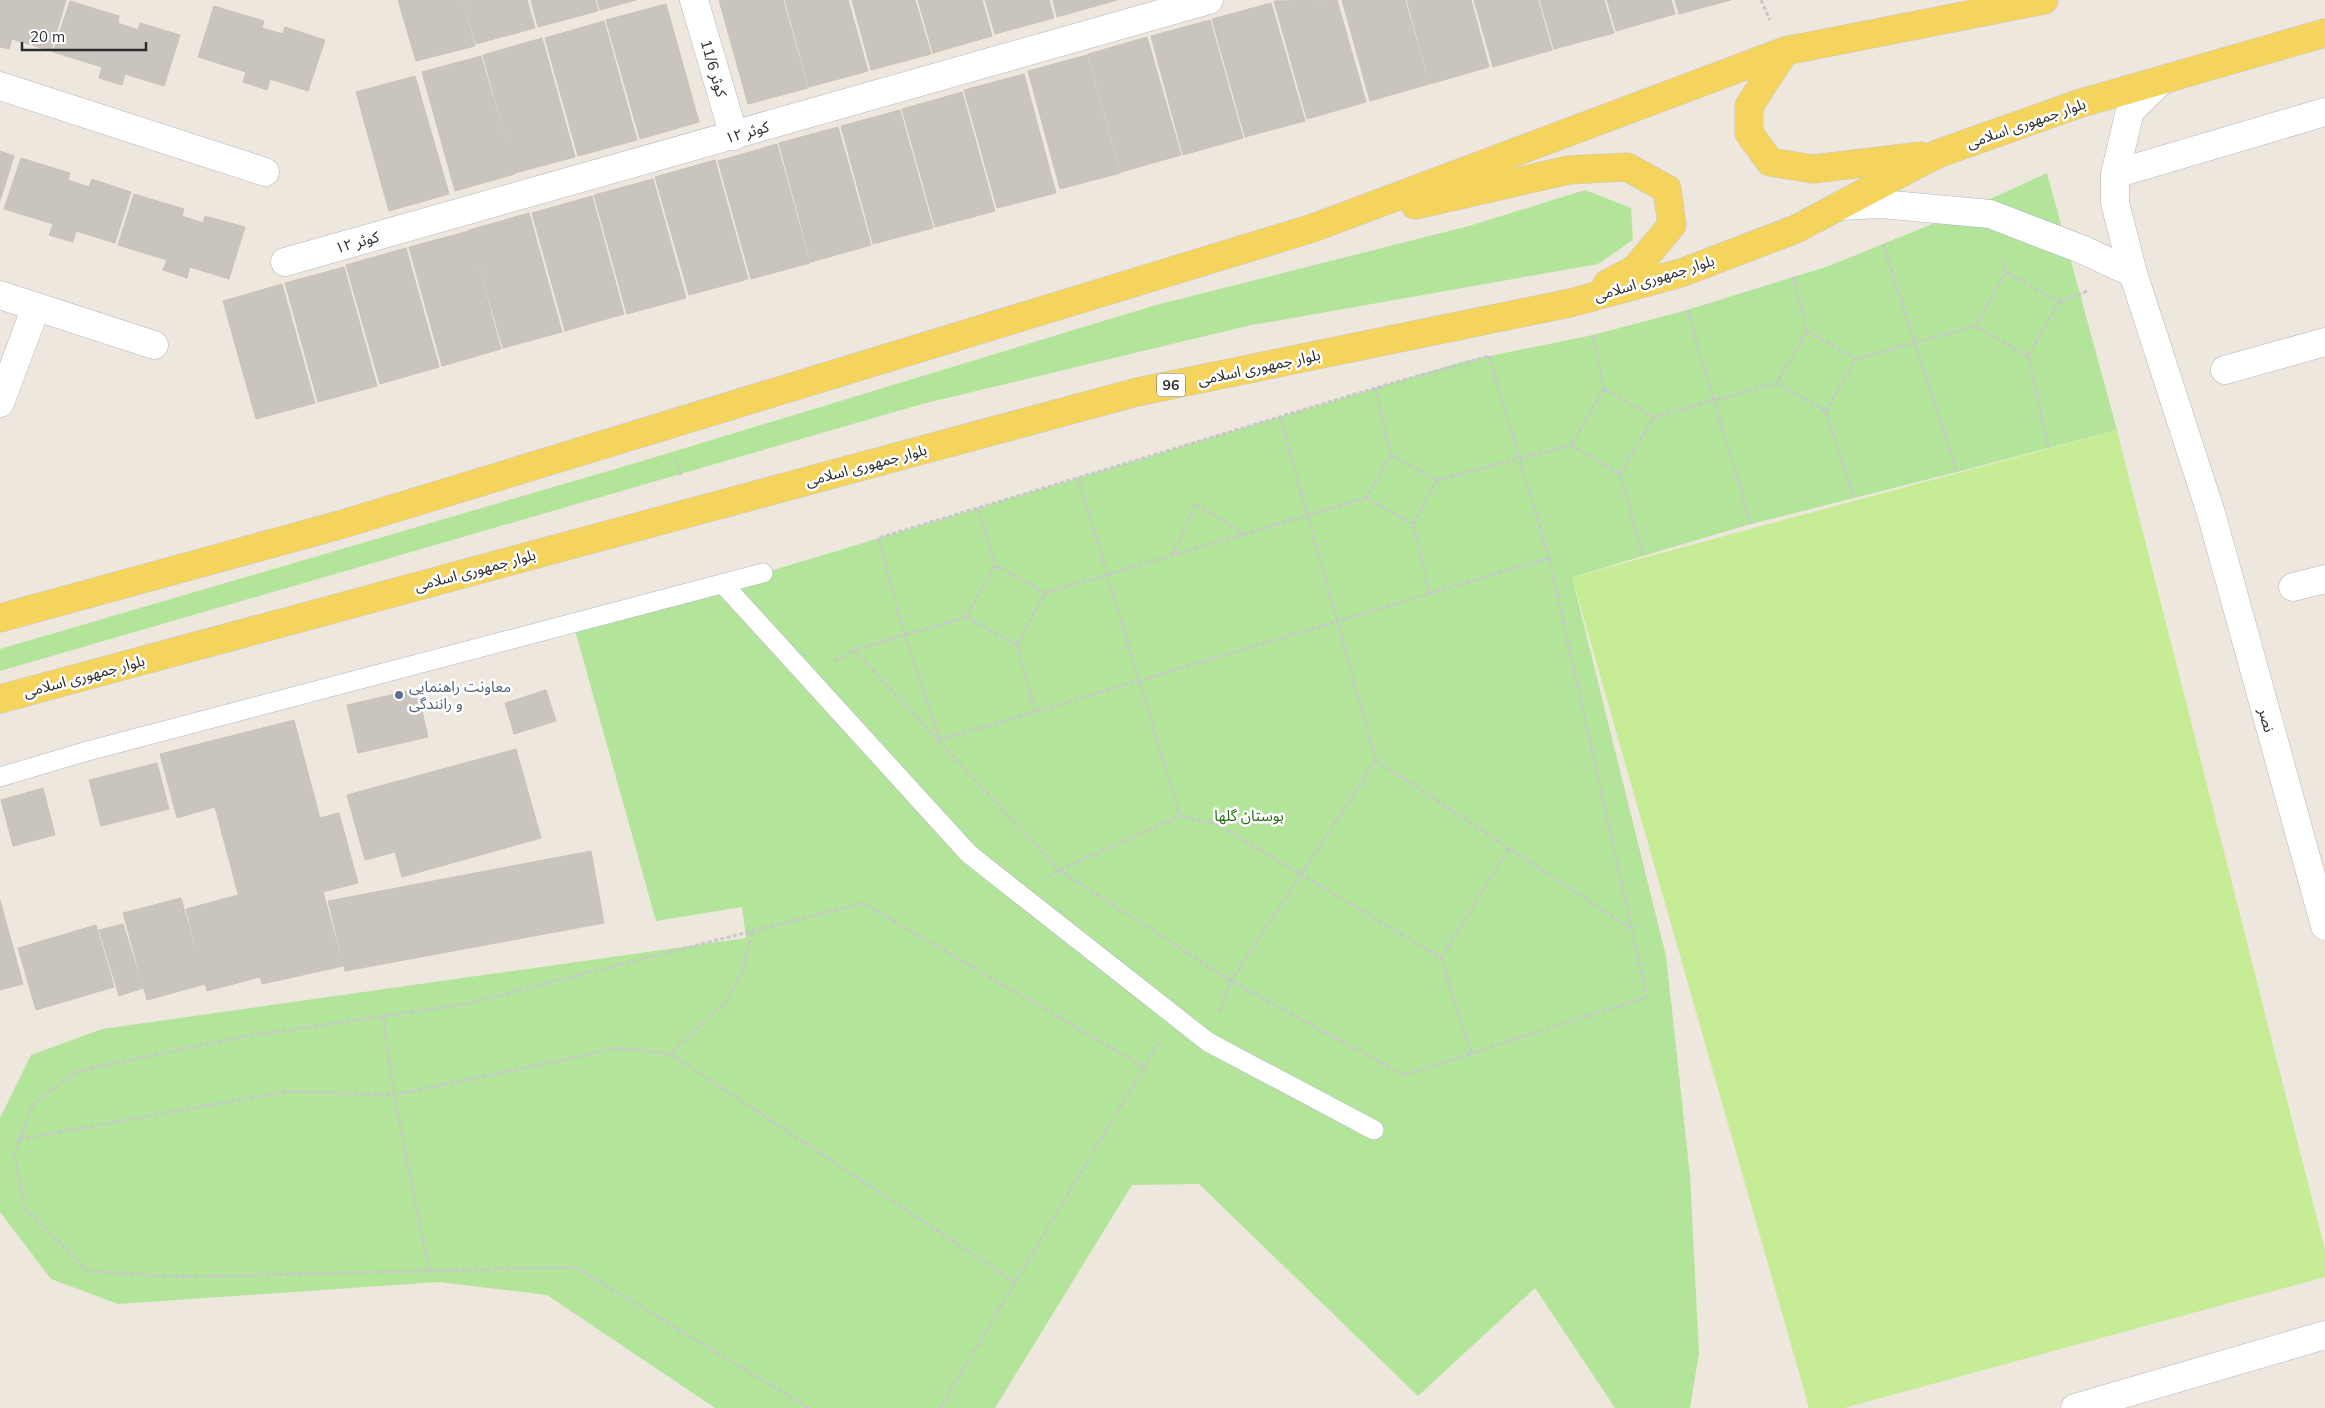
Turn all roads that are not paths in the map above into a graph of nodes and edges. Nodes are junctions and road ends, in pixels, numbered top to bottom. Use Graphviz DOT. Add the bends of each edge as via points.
graph roads {
  1 [pos="694,0"];
  2 [pos="1209,0"];
  3 [pos="2044,0"];
  4 [pos="2325,33"];
  5 [pos="1785,51"];
  6 [pos="2162,80"];
  7 [pos="0,86"];
  8 [pos="2325,112"];
  9 [pos="734,136"];
  10 [pos="1937,154"];
  11 [pos="265,172"];
  12 [pos="2114,174"];
  13 [pos="1839,206"];
  14 [pos="1313,228"];
  15 [pos="285,262"];
  16 [pos="2133,273"];
  17 [pos="0,295"];
  18 [pos="1570,303"];
  19 [pos="36,307"];
  20 [pos="2325,342"];
  21 [pos="154,345"];
  22 [pos="2224,370"];
  23 [pos="0,403"];
  24 [pos="763,573"];
  25 [pos="2325,579"];
  26 [pos="724,585"];
  27 [pos="2292,587"];
  28 [pos="0,618"];
  29 [pos="0,699"];
  30 [pos="0,777"];
  31 [pos="2325,926"];
  32 [pos="1374,1130"];
  33 [pos="2325,1335"];
  34 [pos="2075,1408"];
  1 -- 9 [label="street, کوثر 11/6"];
  2 -- 9 [label="street, کوثر ۱۲"];
  3 -- 5 [label="main road"];
  4 -- 6 [label="main road, بلوار جمهوری اسلامی / 96"];
  5 -- 10 [label="main road" via="1749,106 1749,134 1770,162 1813,169"];
  5 -- 14 [label="main road"];
  6 -- 10 [label="main road, بلوار جمهوری اسلامی / 96" via="2078,104"];
  6 -- 12 [label="street, نصر" via="2130,111"];
  7 -- 11 [label="street"];
  8 -- 12 [label="street"];
  9 -- 15 [label="street, کوثر ۱۲"];
  10 -- 13 [label="main road, بلوار جمهوری اسلامی / 96"];
  12 -- 16 [label="street, نصر" via="2115,203"];
  13 -- 16 [label="street" via="1881,204 1990,214"];
  13 -- 18 [label="main road, بلوار جمهوری اسلامی / 96" via="1796,229 1681,272"];
  14 -- 18 [label="main road" via="1569,170 1628,167 1666,189 1672,224 1654,247 1635,269"];
  14 -- 28 [label="main road" via="343,524"];
  16 -- 31 [label="street, نصر" via="2211,513"];
  17 -- 19 [label="street"];
  18 -- 29 [label="main road, بلوار جمهوری اسلامی / 96" via="1137,392"];
  19 -- 21 [label="street"];
  19 -- 23 [label="street"];
  20 -- 22 [label="street"];
  24 -- 26 [label="lane"];
  25 -- 27 [label="street"];
  26 -- 30 [label="lane" via="84,752"];
  26 -- 32 [label="lane" via="969,854 1208,1042"];
  33 -- 34 [label="street"];
}
